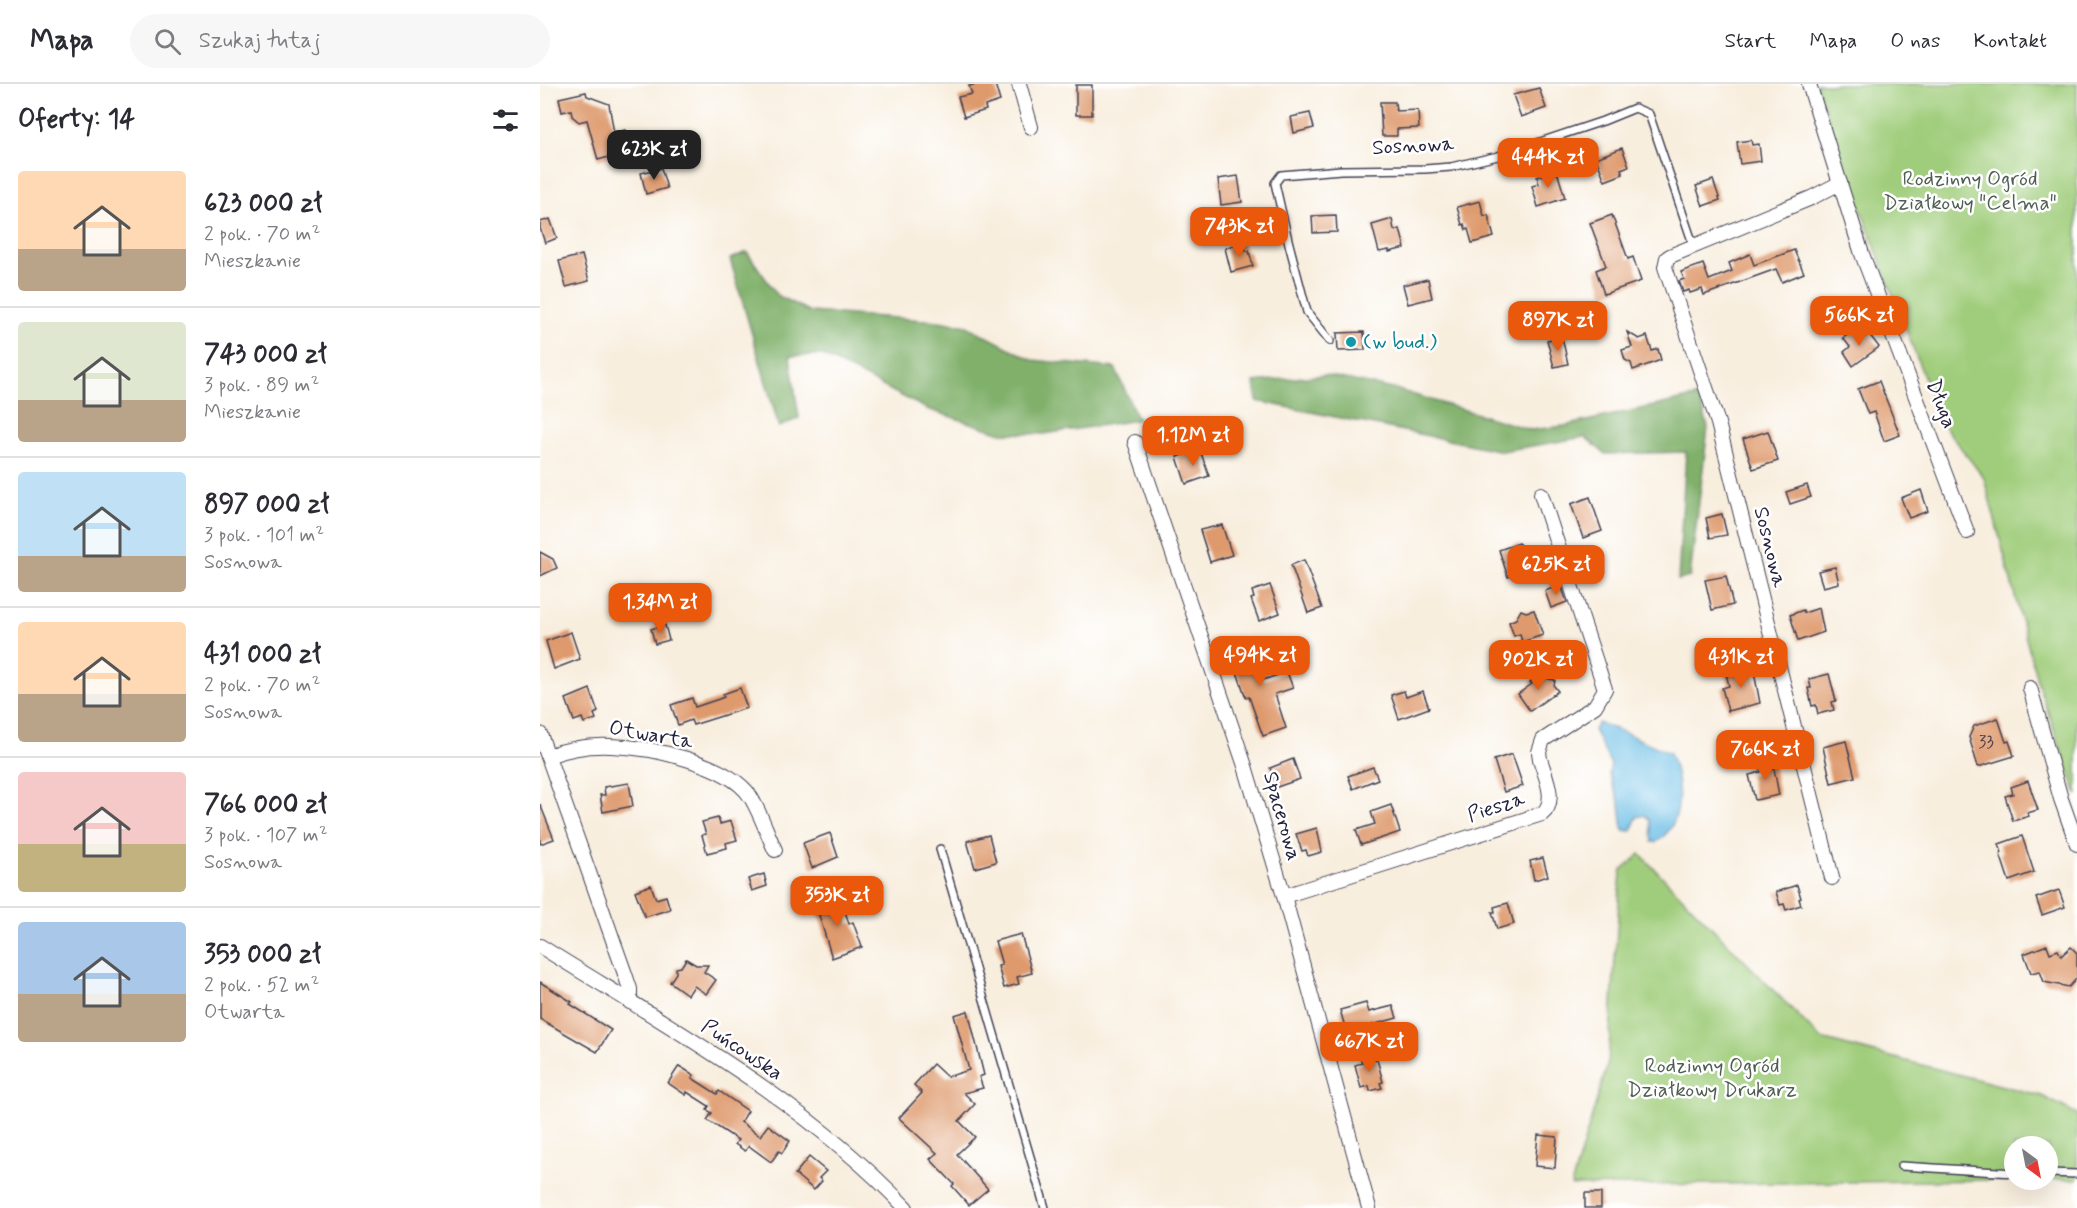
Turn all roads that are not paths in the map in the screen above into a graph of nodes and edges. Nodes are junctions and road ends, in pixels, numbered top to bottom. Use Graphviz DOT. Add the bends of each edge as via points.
graph roads {
  1 [pos="1019,84"];
  2 [pos="1809,84"];
  3 [pos="1030,127"];
  4 [pos="1840,183"];
  5 [pos="1694,247"];
  6 [pos="1330,341"];
  7 [pos="1135,441"];
  8 [pos="1541,494"];
  9 [pos="1967,532"];
  10 [pos="2030,688"];
  11 [pos="540,734"];
  12 [pos="548,756"];
  13 [pos="2077,844"];
  14 [pos="940,849"];
  15 [pos="775,850"];
  16 [pos="1832,878"];
  17 [pos="1284,896"];
  18 [pos="540,946"];
  19 [pos="630,1002"];
  20 [pos="1901,1166"];
  21 [pos="2004,1172"];
  22 [pos="2058,1173"];
  23 [pos="2077,1174"];
  24 [pos="906,1208"];
  25 [pos="1045,1208"];
  26 [pos="1369,1208"];
  1 -- 3 [label="street"];
  2 -- 4 [label="street, Długa"];
  4 -- 5 [label="street, Sosnowa"];
  4 -- 9 [label="street, Długa" via="1862,254"];
  5 -- 6 [label="lane, Sosnowa" via="1649,114 1635,108 1498,156 1451,167 1281,175 1275,183 1307,312"];
  5 -- 16 [label="street, Sosnowa" via="1670,256 1665,267 1718,423"];
  7 -- 17 [label="street, Spacerowa" via="1244,763"];
  8 -- 17 [label="street, Piesza" via="1605,689 1595,706 1543,740 1540,746 1551,798 1547,810"];
  10 -- 13 [label="street"];
  11 -- 12 [label="street"];
  12 -- 15 [label="street, Otwarta" via="593,747 624,747 674,756 725,773 749,795"];
  12 -- 19 [label="street" via="625,974"];
  14 -- 25 [label="lane"];
  17 -- 26 [label="street, Spacerowa"];
  18 -- 19 [label="street, Puńcowska"];
  19 -- 24 [label="street, Puńcowska" via="807,1119"];
  20 -- 21 [label="lane"];
  22 -- 23 [label="lane"];
}
